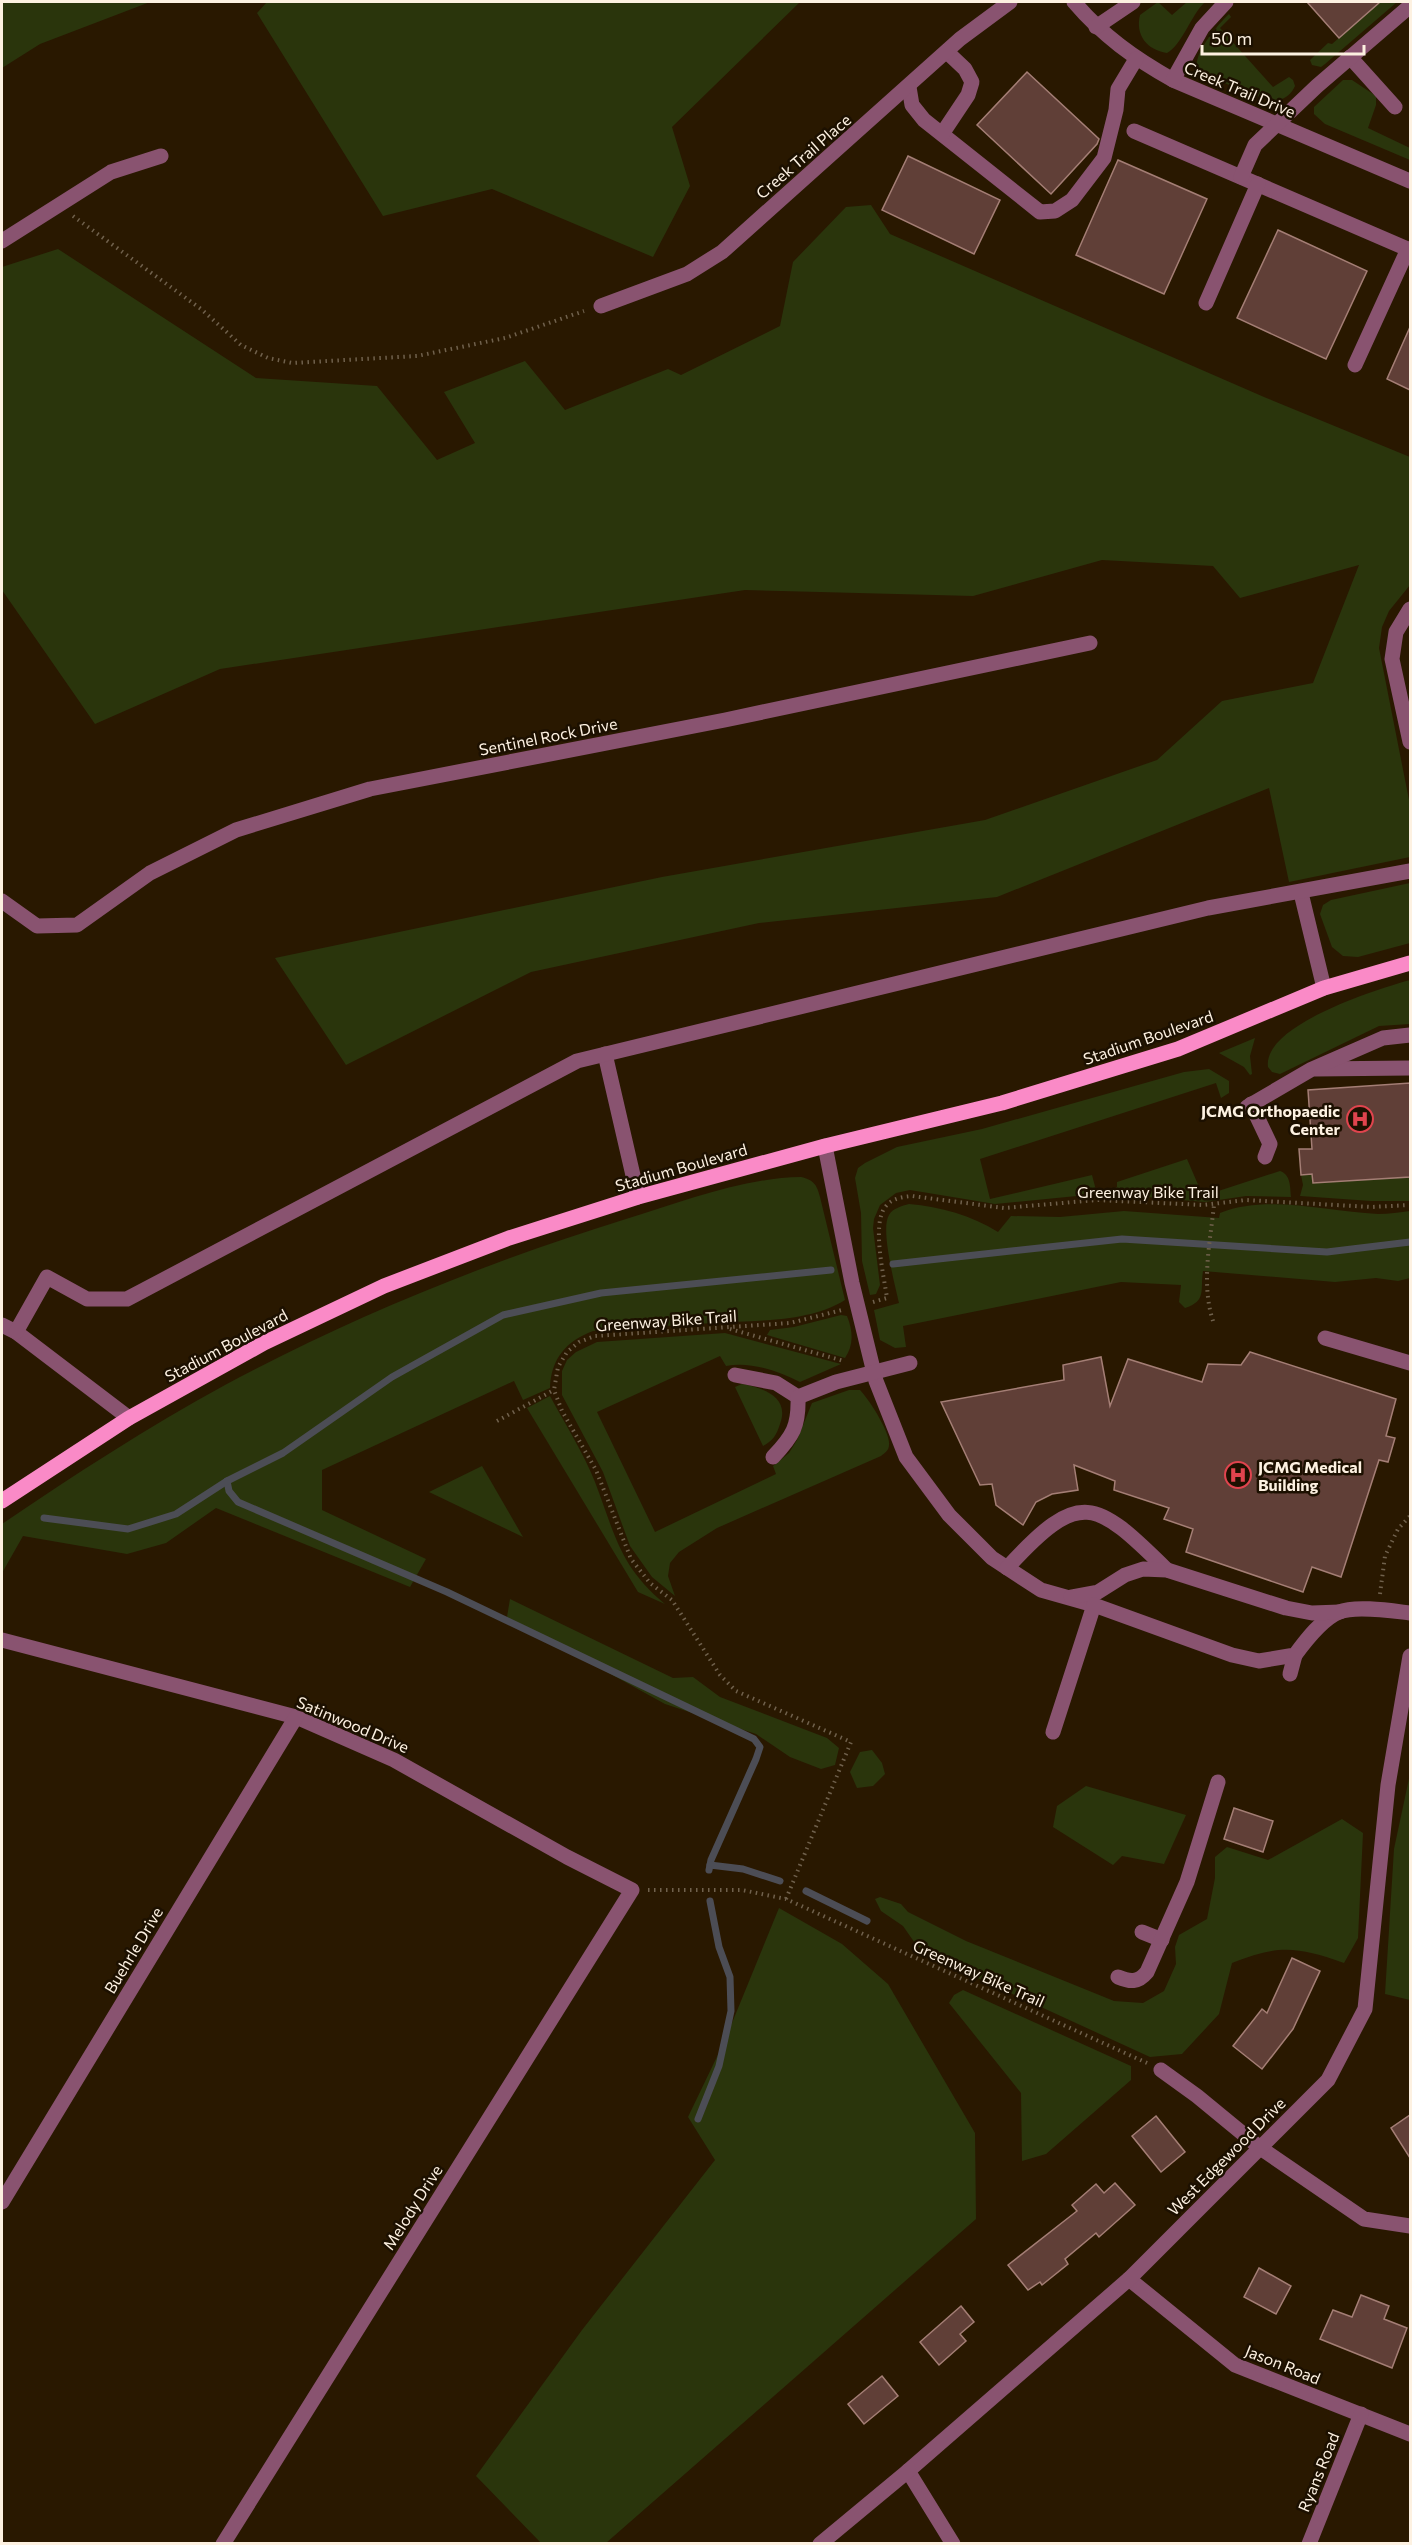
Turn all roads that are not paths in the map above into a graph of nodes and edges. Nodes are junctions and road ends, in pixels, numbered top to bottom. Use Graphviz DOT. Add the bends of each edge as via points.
graph roads {
  1 [pos="1010,2"];
  2 [pos="1074,2"];
  3 [pos="1132,2"];
  4 [pos="1226,2"];
  5 [pos="1410,6"];
  6 [pos="1096,27"];
  7 [pos="947,52"];
  8 [pos="1350,57"];
  9 [pos="1136,59"];
  10 [pos="1173,80"];
  11 [pos="909,87"];
  12 [pos="1395,107"];
  13 [pos="1276,124"];
  14 [pos="1134,131"];
  15 [pos="942,134"];
  16 [pos="161,156"];
  17 [pos="1241,177"];
  18 [pos="1410,181"];
  19 [pos="1258,184"];
  20 [pos="2,241"];
  21 [pos="1409,249"];
  22 [pos="1206,303"];
  23 [pos="601,306"];
  24 [pos="1355,365"];
  25 [pos="1409,614"];
  26 [pos="1090,643"];
  27 [pos="1405,684"];
  28 [pos="1410,742"];
  29 [pos="1410,871"];
  30 [pos="1301,893"];
  31 [pos="2,901"];
  32 [pos="1410,963"];
  33 [pos="1324,988"];
  34 [pos="1410,1035"];
  35 [pos="605,1054"];
  36 [pos="1410,1068"];
  37 [pos="1312,1069"];
  38 [pos="825,1146"];
  39 [pos="1265,1157"];
  40 [pos="638,1197"];
  41 [pos="2,1325"];
  42 [pos="16,1332"];
  43 [pos="1325,1338"];
  44 [pos="1410,1363"];
  45 [pos="910,1364"];
  46 [pos="873,1371"];
  47 [pos="735,1375"];
  48 [pos="798,1397"];
  49 [pos="129,1418"];
  50 [pos="773,1457"];
  51 [pos="2,1501"];
  52 [pos="1007,1568"];
  53 [pos="1167,1570"];
  54 [pos="1065,1597"];
  55 [pos="1094,1605"];
  56 [pos="1340,1612"];
  57 [pos="1410,1613"];
  58 [pos="2,1641"];
  59 [pos="1295,1655"];
  60 [pos="1410,1656"];
  61 [pos="1290,1674"];
  62 [pos="296,1717"];
  63 [pos="1053,1732"];
  64 [pos="1218,1782"];
  65 [pos="632,1890"];
  66 [pos="1142,1932"];
  67 [pos="1162,1940"];
  68 [pos="1118,1977"];
  69 [pos="1161,2070"];
  70 [pos="1259,2147"];
  71 [pos="2,2202"];
  72 [pos="1410,2226"];
  73 [pos="1129,2279"];
  74 [pos="1361,2414"];
  75 [pos="1410,2434"];
  76 [pos="908,2471"];
  77 [pos="223,2544"];
  78 [pos="820,2544"];
  79 [pos="954,2544"];
  80 [pos="1309,2544"];
  1 -- 7 [label="street, Creek Trail Place"];
  2 -- 6 [label="street, Creek Trail Drive"];
  3 -- 6 [label="street"];
  4 -- 10 [label="street" via="1202,28"];
  5 -- 8 [label="street"];
  6 -- 9 [label="street, Creek Trail Drive"];
  7 -- 11 [label="street, Creek Trail Place"];
  7 -- 15 [label="street" via="972,82 968,95"];
  8 -- 12 [label="street"];
  8 -- 13 [label="street"];
  9 -- 10 [label="street, Creek Trail Drive"];
  9 -- 15 [label="street" via="1118,89 1104,158 1072,200 1055,211 1040,212"];
  10 -- 13 [label="street, Creek Trail Drive"];
  11 -- 15 [label="street" via="912,105"];
  11 -- 23 [label="street, Creek Trail Place" via="722,252 687,274"];
  13 -- 17 [label="street" via="1255,145"];
  13 -- 18 [label="street, Creek Trail Drive"];
  14 -- 17 [label="street"];
  16 -- 20 [label="street" via="111,172"];
  17 -- 19 [label="street"];
  19 -- 21 [label="street"];
  19 -- 22 [label="street"];
  21 -- 24 [label="street"];
  25 -- 27 [label="street" via="1396,632 1392,660"];
  26 -- 31 [label="street, Sentinel Rock Drive" via="726,720 370,789 236,830 150,873 77,925 37,926"];
  27 -- 28 [label="street"];
  29 -- 30 [label="street"];
  30 -- 33 [label="street"];
  30 -- 35 [label="street" via="1196,911"];
  32 -- 33 [label="main road, Stadium Boulevard"];
  33 -- 38 [label="main road, Stadium Boulevard" via="1178,1048 1002,1103"];
  34 -- 37 [label="street" via="1383,1038"];
  35 -- 40 [label="street"];
  35 -- 42 [label="street" via="577,1061 127,1299 87,1299 47,1277"];
  36 -- 37 [label="street"];
  37 -- 39 [label="street" via="1249,1105 1270,1144"];
  38 -- 40 [label="main road, Stadium Boulevard"];
  38 -- 46 [label="street"];
  40 -- 49 [label="main road, Stadium Boulevard" via="509,1238 384,1286 264,1343"];
  41 -- 42 [label="street"];
  42 -- 49 [label="street"];
  43 -- 44 [label="street"];
  45 -- 46 [label="street"];
  46 -- 48 [label="street"];
  46 -- 52 [label="street" via="906,1457 949,1515"];
  47 -- 48 [label="street" via="776,1383"];
  48 -- 50 [label="street" via="799,1417 792,1437"];
  49 -- 51 [label="main road, Stadium Boulevard"];
  52 -- 53 [label="street" via="1052,1523 1090,1511 1120,1526"];
  52 -- 54 [label="street" via="1041,1590"];
  53 -- 54 [label="street" via="1143,1569 1098,1592"];
  53 -- 56 [label="street" via="1286,1608 1312,1613"];
  54 -- 55 [label="street"];
  55 -- 59 [label="street" via="1232,1655 1259,1661"];
  55 -- 63 [label="street"];
  56 -- 57 [label="street" via="1376,1609"];
  56 -- 59 [label="street" via="1311,1634"];
  58 -- 62 [label="street, Satinwood Drive"];
  59 -- 61 [label="street"];
  60 -- 70 [label="street, West Edgewood Drive" via="1388,1785 1365,2009 1328,2080"];
  62 -- 65 [label="street, Satinwood Drive" via="394,1760"];
  62 -- 71 [label="street, Buehrle Drive"];
  64 -- 67 [label="street" via="1187,1882"];
  65 -- 77 [label="street, Melody Drive"];
  66 -- 67 [label="street"];
  67 -- 68 [label="street" via="1142,1979"];
  69 -- 70 [label="street"];
  70 -- 72 [label="street" via="1364,2219"];
  70 -- 73 [label="street, West Edgewood Drive"];
  73 -- 74 [label="street, Jason Road" via="1235,2365"];
  73 -- 76 [label="street, West Edgewood Drive"];
  74 -- 75 [label="street, Jason Road"];
  74 -- 80 [label="street, Ryans Road"];
  76 -- 78 [label="street, West Edgewood Drive"];
  76 -- 79 [label="street"];
}
